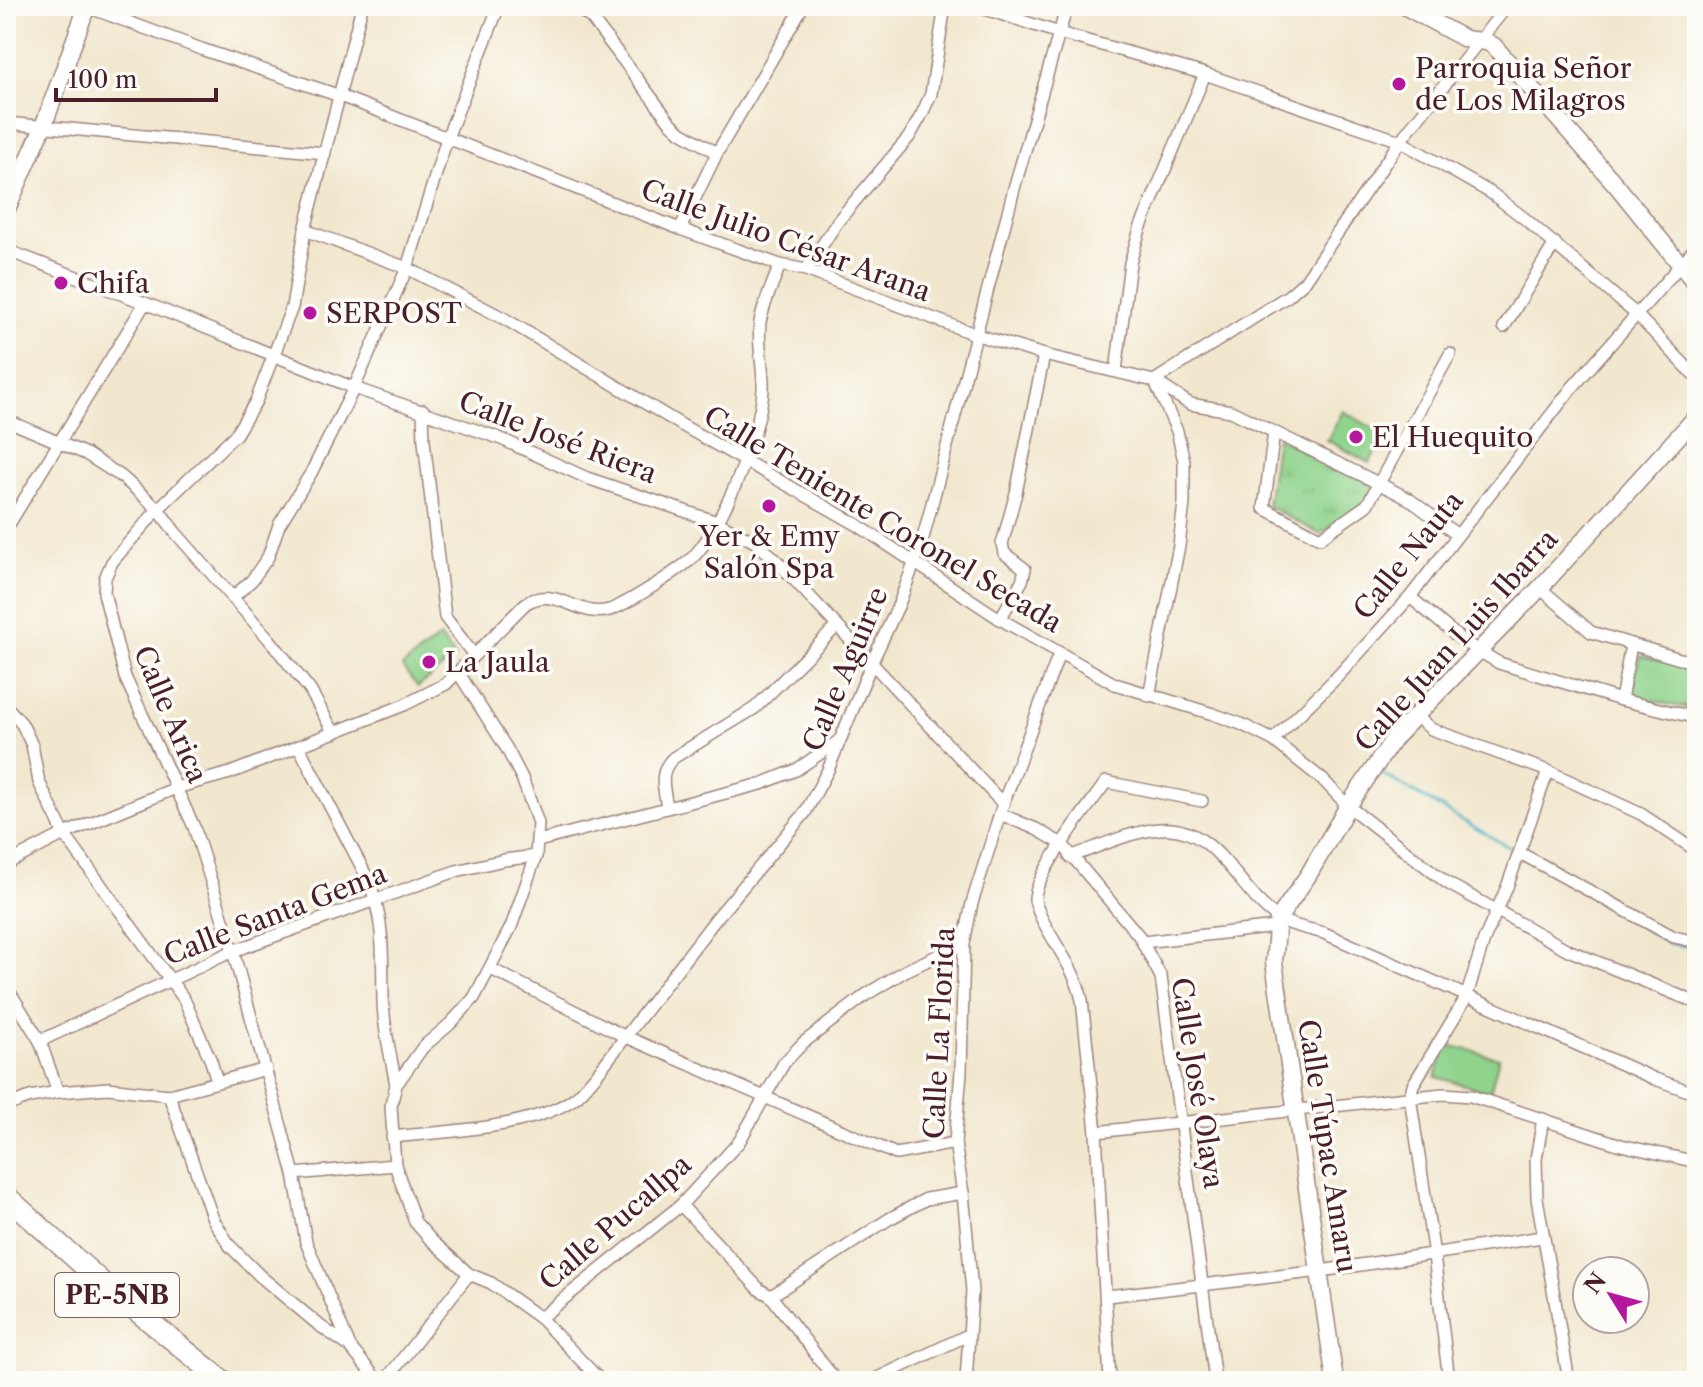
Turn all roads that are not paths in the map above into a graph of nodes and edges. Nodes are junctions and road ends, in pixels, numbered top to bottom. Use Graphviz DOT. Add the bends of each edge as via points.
graph roads {
  1 [pos="86,6"];
  2 [pos="362,6"];
  3 [pos="499,6"];
  4 [pos="575,6"];
  5 [pos="803,6"];
  6 [pos="945,6"];
  7 [pos="976,6"];
  8 [pos="1067,6"];
  9 [pos="1404,6"];
  10 [pos="1507,6"];
  11 [pos="1059,33"];
  12 [pos="1478,41"];
  13 [pos="1205,74"];
  14 [pos="340,96"];
  15 [pos="6,123"];
  16 [pos="43,127"];
  17 [pos="447,138"];
  18 [pos="1400,141"];
  19 [pos="325,153"];
  20 [pos="717,153"];
  21 [pos="6,211"];
  22 [pos="680,229"];
  23 [pos="305,230"];
  24 [pos="1555,243"];
  25 [pos="1697,246"];
  26 [pos="6,250"];
  27 [pos="780,265"];
  28 [pos="1681,265"];
  29 [pos="407,268"];
  30 [pos="806,270"];
  31 [pos="1697,285"];
  32 [pos="145,303"];
  33 [pos="1637,315"];
  34 [pos="1504,327"];
  35 [pos="977,335"];
  36 [pos="1450,354"];
  37 [pos="1044,355"];
  38 [pos="273,356"];
  39 [pos="1116,371"];
  40 [pos="1697,378"];
  41 [pos="1154,381"];
  42 [pos="354,388"];
  43 [pos="423,410"];
  44 [pos="1697,416"];
  45 [pos="6,420"];
  46 [pos="1274,432"];
  47 [pos="59,442"];
  48 [pos="745,461"];
  49 [pos="1380,484"];
  50 [pos="158,509"];
  51 [pos="717,522"];
  52 [pos="6,529"];
  53 [pos="1456,534"];
  54 [pos="914,564"];
  55 [pos="1540,588"];
  56 [pos="1410,597"];
  57 [pos="232,598"];
  58 [pos="1000,619"];
  59 [pos="836,627"];
  60 [pos="1631,645"];
  61 [pos="1477,650"];
  62 [pos="473,654"];
  63 [pos="1059,654"];
  64 [pos="1697,661"];
  65 [pos="872,662"];
  66 [pos="458,672"];
  67 [pos="1149,696"];
  68 [pos="1621,700"];
  69 [pos="1697,704"];
  70 [pos="6,706"];
  71 [pos="1415,715"];
  72 [pos="1697,721"];
  73 [pos="334,733"];
  74 [pos="841,739"];
  75 [pos="1273,740"];
  76 [pos="299,747"];
  77 [pos="1548,771"];
  78 [pos="176,788"];
  79 [pos="1202,801"];
  80 [pos="1348,806"];
  81 [pos="667,807"];
  82 [pos="1002,809"];
  83 [pos="64,834"];
  84 [pos="538,841"];
  85 [pos="1062,844"];
  86 [pos="1697,851"];
  87 [pos="1520,853"];
  88 [pos="536,856"];
  89 [pos="1070,857"];
  90 [pos="6,864"];
  91 [pos="376,899"];
  92 [pos="1496,910"];
  93 [pos="1277,923"];
  94 [pos="1143,942"];
  95 [pos="1697,942"];
  96 [pos="964,943"];
  97 [pos="233,951"];
  98 [pos="491,969"];
  99 [pos="170,979"];
  100 [pos="6,986"];
  101 [pos="1466,998"];
  102 [pos="1697,1003"];
  103 [pos="624,1036"];
  104 [pos="40,1041"];
  105 [pos="266,1069"];
  106 [pos="217,1081"];
  107 [pos="396,1085"];
  108 [pos="58,1092"];
  109 [pos="1697,1094"];
  110 [pos="169,1095"];
  111 [pos="1410,1097"];
  112 [pos="763,1098"];
  113 [pos="6,1106"];
  114 [pos="1296,1111"];
  115 [pos="1543,1119"];
  116 [pos="1180,1121"];
  117 [pos="1096,1132"];
  118 [pos="392,1137"];
  119 [pos="955,1143"];
  120 [pos="1697,1162"];
  121 [pos="395,1165"];
  122 [pos="294,1174"];
  123 [pos="963,1193"];
  124 [pos="9,1205"];
  125 [pos="681,1205"];
  126 [pos="1542,1237"];
  127 [pos="1434,1255"];
  128 [pos="1321,1271"];
  129 [pos="469,1274"];
  130 [pos="1204,1284"];
  131 [pos="771,1296"];
  132 [pos="1107,1296"];
  133 [pos="540,1318"];
  134 [pos="968,1335"];
  135 [pos="350,1347"];
  136 [pos="222,1381"];
  137 [pos="378,1381"];
  138 [pos="385,1381"];
  139 [pos="601,1381"];
  140 [pos="836,1381"];
  141 [pos="871,1381"];
  142 [pos="966,1381"];
  143 [pos="1110,1381"];
  144 [pos="1215,1381"];
  145 [pos="1335,1381"];
  146 [pos="1449,1381"];
  147 [pos="1569,1381"];
  1 -- 14 [label="street, Calle Julio César Arana"];
  1 -- 16 [label="street"];
  2 -- 14 [label="street, Calle Arica"];
  3 -- 17 [label="street"];
  4 -- 20 [label="street" via="592,19 670,122"];
  5 -- 20 [label="street"];
  6 -- 30 [label="street" via="931,94 922,114"];
  7 -- 11 [label="street"];
  8 -- 11 [label="street, Calle Aguirre"];
  9 -- 12 [label="street"];
  10 -- 12 [label="street"];
  11 -- 13 [label="street"];
  11 -- 35 [label="street, Calle Aguirre"];
  12 -- 18 [label="street"];
  12 -- 28 [label="street" via="1490,43 1504,57"];
  13 -- 18 [label="street"];
  13 -- 39 [label="street" via="1140,229 1130,263"];
  14 -- 17 [label="street, Calle Julio César Arana"];
  14 -- 19 [label="street, Calle Arica"];
  15 -- 16 [label="street"];
  16 -- 19 [label="street"];
  16 -- 21 [label="street"];
  17 -- 22 [label="street, Calle Julio César Arana"];
  17 -- 29 [label="street"];
  18 -- 24 [label="street" via="1491,193"];
  18 -- 41 [label="street" via="1305,281"];
  19 -- 23 [label="street, Calle Arica"];
  20 -- 22 [label="street"];
  22 -- 27 [label="street, Calle Julio César Arana"];
  23 -- 29 [label="street, Calle Teniente Coronel Secada"];
  23 -- 38 [label="street, Calle Arica" via="292,307"];
  24 -- 33 [label="street"];
  24 -- 34 [label="street"];
  25 -- 28 [label="street, Calle Nauta"];
  26 -- 32 [label="street, Calle José Riera"];
  27 -- 30 [label="street, Calle Julio César Arana"];
  27 -- 48 [label="street" via="760,325 763,390"];
  28 -- 31 [label="street"];
  28 -- 33 [label="street, Calle Nauta"];
  29 -- 42 [label="street"];
  29 -- 48 [label="street, Calle Teniente Coronel Secada" via="505,319"];
  30 -- 35 [label="street, Calle Julio César Arana"];
  32 -- 38 [label="street, Calle José Riera"];
  32 -- 47 [label="street"];
  33 -- 40 [label="street"];
  33 -- 53 [label="street, Calle Nauta"];
  35 -- 37 [label="street, Calle Julio César Arana"];
  35 -- 54 [label="street, Calle Aguirre"];
  36 -- 49 [label="street"];
  37 -- 39 [label="street, Calle Julio César Arana"];
  37 -- 58 [label="street" via="1002,544 1004,553 1025,569"];
  38 -- 42 [label="street, Calle José Riera"];
  38 -- 50 [label="street, Calle Arica" via="236,434"];
  39 -- 41 [label="street, Calle Julio César Arana"];
  41 -- 46 [label="street, Calle Julio César Arana" via="1190,404 1231,411"];
  41 -- 67 [label="street" via="1177,431 1184,461 1184,503"];
  42 -- 43 [label="street, Calle José Riera"];
  42 -- 57 [label="street" via="279,525 268,557"];
  43 -- 51 [label="street, Calle José Riera" via="587,478"];
  43 -- 62 [label="street" via="445,617"];
  44 -- 55 [label="street, Calle Juan Luis Ibarra"];
  45 -- 47 [label="street"];
  46 -- 49 [label="street, Calle Julio César Arana"];
  46 -- 49 [label="street" via="1264,508 1320,538 1367,505"];
  47 -- 50 [label="street" via="122,477"];
  47 -- 52 [label="street"];
  48 -- 51 [label="street"];
  48 -- 54 [label="street, Calle Teniente Coronel Secada"];
  49 -- 53 [label="street, Calle Julio César Arana"];
  50 -- 57 [label="street"];
  50 -- 78 [label="street, Calle Arica" via="112,562 104,593 125,677"];
  51 -- 59 [label="street, Calle José Riera" via="773,557"];
  51 -- 62 [label="street" via="688,561 617,607 588,612 554,598 535,598"];
  53 -- 56 [label="street, Calle Nauta"];
  54 -- 58 [label="street, Calle Teniente Coronel Secada"];
  54 -- 65 [label="street, Calle Aguirre"];
  55 -- 60 [label="street" via="1591,632"];
  55 -- 61 [label="street, Calle Juan Luis Ibarra"];
  56 -- 61 [label="street"];
  56 -- 75 [label="street, Calle Nauta"];
  57 -- 73 [label="street" via="310,690"];
  58 -- 63 [label="street, Calle Teniente Coronel Secada"];
  59 -- 65 [label="street, Calle José Riera"];
  59 -- 81 [label="street" via="755,708 665,766"];
  60 -- 64 [label="street"];
  60 -- 68 [label="street"];
  61 -- 68 [label="street" via="1499,663"];
  61 -- 71 [label="street, Calle Juan Luis Ibarra"];
  62 -- 66 [label="street"];
  63 -- 67 [label="street, Calle Teniente Coronel Secada"];
  63 -- 82 [label="street, Calle La Florida"];
  65 -- 74 [label="street, Calle Aguirre"];
  65 -- 82 [label="street, Calle José Riera"];
  66 -- 73 [label="street" via="404,705"];
  66 -- 84 [label="street" via="522,778 538,823"];
  67 -- 75 [label="street, Calle Teniente Coronel Secada" via="1227,719"];
  68 -- 72 [label="street"];
  69 -- 72 [label="street"];
  70 -- 83 [label="street" via="32,745 39,782"];
  71 -- 77 [label="street" via="1461,742"];
  71 -- 80 [label="street, Calle Juan Luis Ibarra"];
  73 -- 76 [label="street"];
  74 -- 81 [label="street" via="796,770 761,784"];
  74 -- 103 [label="street, Calle Aguirre" via="805,813"];
  75 -- 80 [label="street, Calle Teniente Coronel Secada"];
  76 -- 78 [label="street"];
  76 -- 91 [label="street"];
  77 -- 86 [label="street" via="1641,814"];
  77 -- 87 [label="street"];
  78 -- 83 [label="street"];
  78 -- 97 [label="street, Calle Arica" via="194,827"];
  79 -- 85 [label="street" via="1106,782"];
  80 -- 92 [label="street, Calle Teniente Coronel Secada" via="1447,883"];
  80 -- 93 [label="street, Calle Juan Luis Ibarra"];
  81 -- 84 [label="street"];
  82 -- 85 [label="street"];
  82 -- 96 [label="street, Calle La Florida"];
  83 -- 90 [label="street"];
  83 -- 99 [label="street"];
  84 -- 88 [label="street"];
  85 -- 89 [label="street, Calle José Olaya"];
  85 -- 117 [label="street" via="1034,900 1078,982"];
  87 -- 92 [label="street"];
  87 -- 95 [label="street" via="1674,937"];
  88 -- 91 [label="street, Calle Santa Gema" via="456,871"];
  88 -- 98 [label="street"];
  89 -- 93 [label="street" via="1144,832 1181,831 1221,855"];
  89 -- 94 [label="street, Calle José Olaya"];
  91 -- 97 [label="street, Calle Santa Gema"];
  91 -- 107 [label="street"];
  92 -- 101 [label="street"];
  92 -- 102 [label="street, Calle Teniente Coronel Secada" via="1568,950"];
  93 -- 94 [label="street"];
  93 -- 101 [label="street" via="1324,933"];
  93 -- 114 [label="street, Calle Túpac Amaru" via="1274,962"];
  94 -- 116 [label="street, Calle José Olaya" via="1161,977"];
  96 -- 112 [label="street, Calle Pucallpa" via="905,971 834,1019 784,1063"];
  96 -- 119 [label="street, Calle La Florida"];
  97 -- 99 [label="street, Calle Santa Gema"];
  97 -- 105 [label="street, Calle Arica"];
  98 -- 103 [label="street"];
  98 -- 107 [label="street" via="474,998 423,1047"];
  99 -- 104 [label="street, Calle Santa Gema"];
  99 -- 106 [label="street" via="184,999"];
  100 -- 104 [label="street"];
  101 -- 109 [label="street"];
  101 -- 111 [label="street"];
  103 -- 112 [label="street"];
  103 -- 118 [label="street, Calle Aguirre" via="576,1097 557,1107 520,1121"];
  104 -- 108 [label="street"];
  105 -- 106 [label="street"];
  105 -- 122 [label="street, Calle Arica"];
  106 -- 110 [label="street"];
  107 -- 118 [label="street"];
  108 -- 110 [label="street" via="108,1088"];
  108 -- 113 [label="street"];
  110 -- 135 [label="street" via="213,1219 230,1246"];
  111 -- 114 [label="street"];
  111 -- 115 [label="street" via="1471,1096"];
  111 -- 127 [label="street"];
  112 -- 119 [label="street" via="896,1154"];
  112 -- 125 [label="street, Calle Pucallpa" via="739,1142"];
  114 -- 116 [label="street"];
  114 -- 128 [label="street, Calle Túpac Amaru"];
  115 -- 120 [label="street" via="1621,1145"];
  115 -- 126 [label="street" via="1536,1159"];
  116 -- 117 [label="street"];
  116 -- 130 [label="street, Calle José Olaya"];
  117 -- 132 [label="street"];
  118 -- 121 [label="street"];
  119 -- 123 [label="street, Calle La Florida"];
  121 -- 122 [label="street"];
  121 -- 129 [label="street" via="415,1222"];
  122 -- 135 [label="street, Calle Arica" via="306,1242"];
  123 -- 131 [label="street" via="926,1199"];
  123 -- 134 [label="street, Calle La Florida" via="972,1291"];
  124 -- 136 [label="highway, PE-5NB"];
  125 -- 131 [label="street"];
  125 -- 133 [label="street, Calle Pucallpa"];
  126 -- 127 [label="street"];
  126 -- 147 [label="street"];
  127 -- 128 [label="street"];
  127 -- 146 [label="street"];
  128 -- 130 [label="street"];
  128 -- 145 [label="street, Calle Túpac Amaru"];
  129 -- 133 [label="street"];
  129 -- 138 [label="street"];
  130 -- 132 [label="street"];
  130 -- 144 [label="street, Calle José Olaya"];
  131 -- 140 [label="street"];
  132 -- 143 [label="street"];
  133 -- 139 [label="street"];
  134 -- 141 [label="street"];
  134 -- 142 [label="street, Calle La Florida"];
  135 -- 137 [label="street, Calle Arica"];
}
